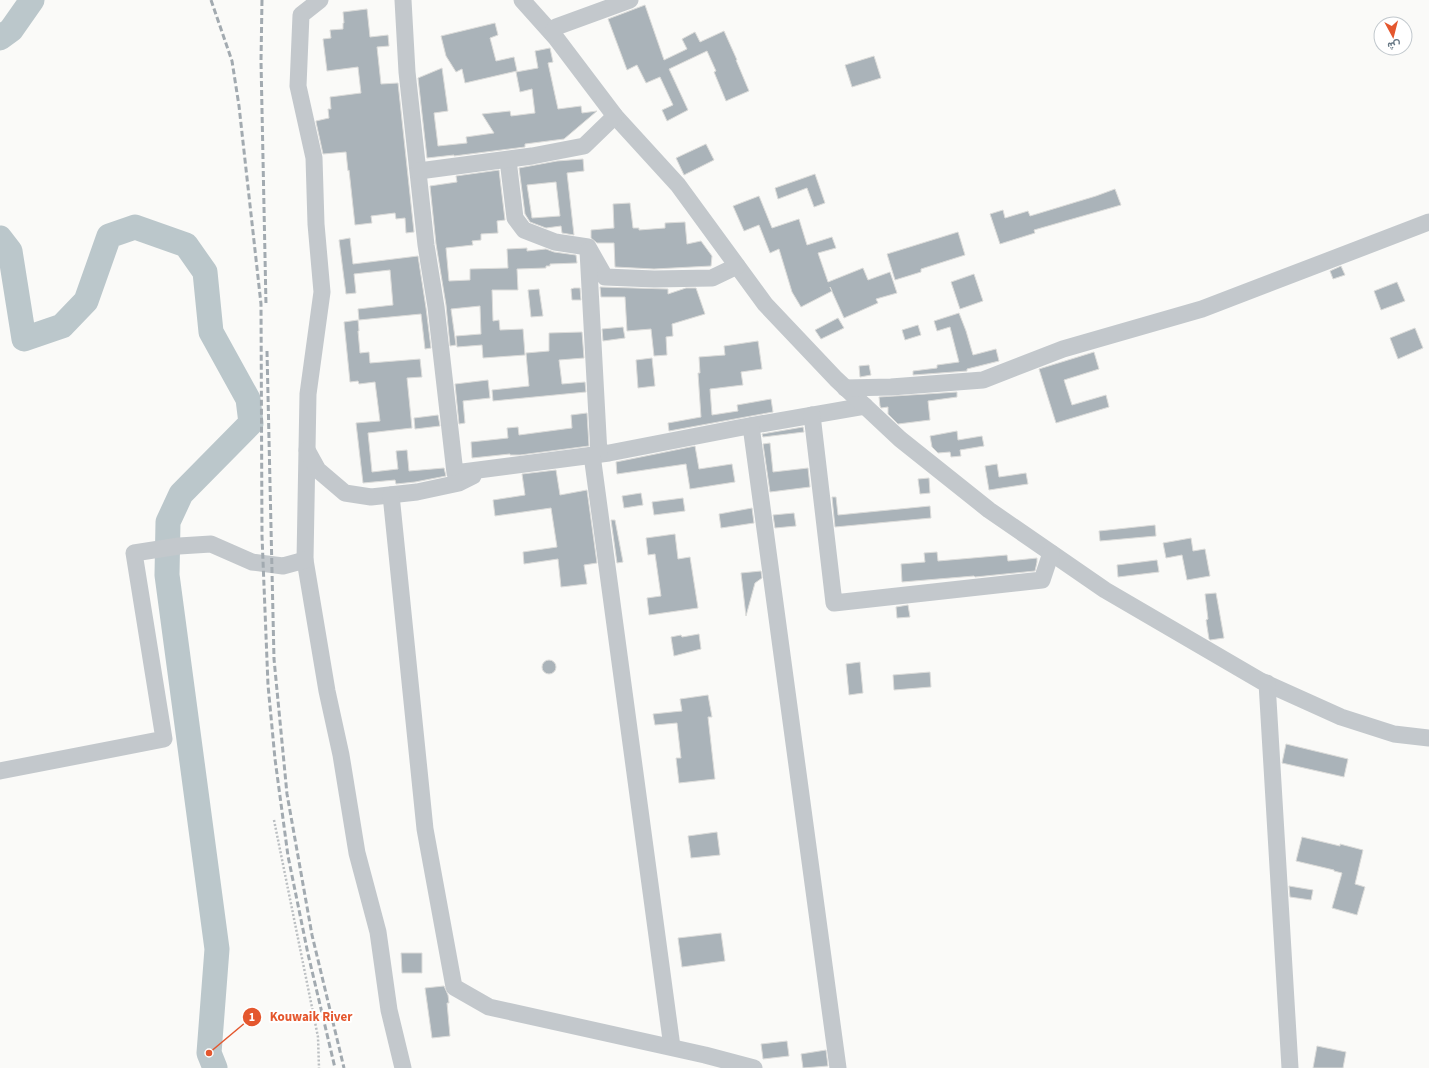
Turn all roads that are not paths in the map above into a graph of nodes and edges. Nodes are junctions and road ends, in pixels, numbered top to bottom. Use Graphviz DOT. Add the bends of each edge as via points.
graph roads {
  1 [pos="320,0"];
  2 [pos="403,0"];
  3 [pos="522,0"];
  4 [pos="630,0"];
  5 [pos="552,34"];
  6 [pos="616,116"];
  7 [pos="508,160"];
  8 [pos="419,171"];
  9 [pos="1429,222"];
  10 [pos="588,247"];
  11 [pos="738,266"];
  12 [pos="845,388"];
  13 [pos="865,406"];
  14 [pos="812,415"];
  15 [pos="750,426"];
  16 [pos="307,449"];
  17 [pos="595,455"];
  18 [pos="485,469"];
  19 [pos="391,495"];
  20 [pos="1051,553"];
  21 [pos="305,560"];
  22 [pos="1267,683"];
  23 [pos="1429,738"];
  24 [pos="0,771"];
  25 [pos="672,1047"];
  26 [pos="403,1068"];
  27 [pos="754,1068"];
  28 [pos="838,1068"];
  29 [pos="1290,1068"];
  1 -- 16 [label="street" via="301,15 298,86 314,158 322,292 308,394"];
  2 -- 8 [label="street"];
  3 -- 5 [label="street"];
  4 -- 5 [label="street" via="556,27"];
  5 -- 6 [label="street"];
  6 -- 7 [label="street" via="584,146"];
  6 -- 11 [label="street" via="678,185"];
  7 -- 8 [label="street"];
  7 -- 10 [label="street" via="515,218 524,230 555,242"];
  8 -- 18 [label="street" via="455,473"];
  9 -- 12 [label="street" via="1202,309 1063,349 983,380"];
  10 -- 11 [label="street" via="605,277 712,278"];
  10 -- 17 [label="street"];
  11 -- 12 [label="street" via="765,304"];
  12 -- 13 [label="street"];
  13 -- 14 [label="street"];
  13 -- 20 [label="street" via="951,481"];
  14 -- 15 [label="street"];
  14 -- 20 [label="street" via="834,603 1042,580"];
  15 -- 17 [label="street"];
  15 -- 28 [label="street"];
  16 -- 19 [label="street" via="318,470 345,493 371,497"];
  16 -- 21 [label="street"];
  17 -- 18 [label="street"];
  17 -- 25 [label="street"];
  18 -- 19 [label="street" via="459,483"];
  19 -- 25 [label="street" via="425,829 454,987 489,1007"];
  20 -- 22 [label="street" via="1105,590"];
  21 -- 24 [label="street" via="284,566 252,562 211,544 134,553 164,739"];
  21 -- 26 [label="street" via="357,853 378,932 389,1010"];
  22 -- 23 [label="street" via="1341,717 1394,734"];
  22 -- 29 [label="street"];
  25 -- 27 [label="street"];
}
